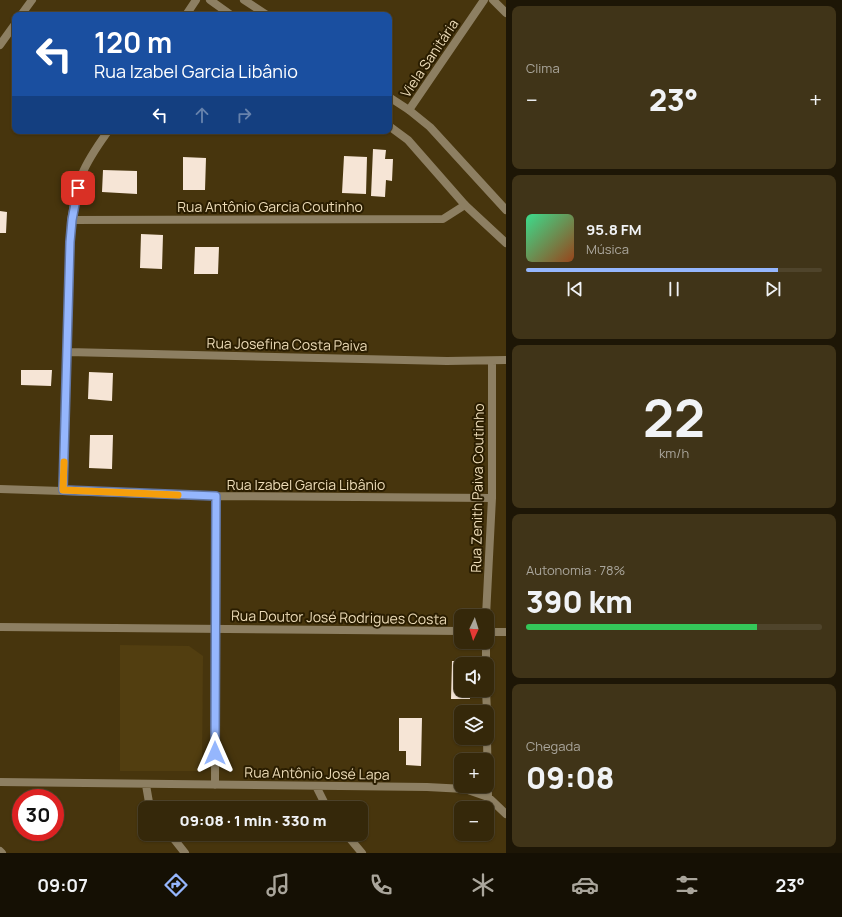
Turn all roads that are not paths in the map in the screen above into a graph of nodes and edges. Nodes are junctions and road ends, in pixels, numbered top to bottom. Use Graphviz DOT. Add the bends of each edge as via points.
graph roads {
  1 [pos="32,0"];
  2 [pos="196,0"];
  3 [pos="210,0"];
  4 [pos="244,0"];
  5 [pos="484,0"];
  6 [pos="493,0"];
  7 [pos="23,12"];
  8 [pos="188,12"];
  9 [pos="227,12"];
  10 [pos="262,12"];
  11 [pos="506,13"];
  12 [pos="12,28"];
  13 [pos="0,45"];
  14 [pos="392,99"];
  15 [pos="409,110"];
  16 [pos="392,128"];
  17 [pos="106,134"];
  18 [pos="465,205"];
  19 [pos="506,210"];
  20 [pos="72,220"];
  21 [pos="506,243"];
  22 [pos="68,352"];
  23 [pos="506,360"];
  24 [pos="492,361"];
  25 [pos="0,489"];
  26 [pos="63,490"];
  27 [pos="216,496"];
  28 [pos="492,498"];
  29 [pos="486,609"];
  30 [pos="0,626"];
  31 [pos="216,629"];
  32 [pos="454,631"];
  33 [pos="494,632"];
  34 [pos="506,632"];
  35 [pos="487,745"];
  36 [pos="0,782"];
  37 [pos="215,784"];
  38 [pos="146,785"];
  39 [pos="316,786"];
  40 [pos="488,797"];
  41 [pos="149,801"];
  42 [pos="324,801"];
  43 [pos="506,814"];
  44 [pos="176,841"];
  45 [pos="352,841"];
  46 [pos="0,851"];
  47 [pos="2,853"];
  48 [pos="185,853"];
  49 [pos="362,853"];
  1 -- 7 [label="street"];
  2 -- 8 [label="street"];
  3 -- 9 [label="street"];
  4 -- 10 [label="street"];
  5 -- 15 [label="street, Viela Sanitária"];
  6 -- 11 [label="street"];
  12 -- 13 [label="street"];
  14 -- 15 [label="street"];
  15 -- 19 [label="street" via="430,127"];
  16 -- 18 [label="street" via="408,140"];
  17 -- 20 [label="street" via="80,178"];
  18 -- 20 [label="street, Rua Antônio Garcia Coutinho" via="443,219"];
  18 -- 21 [label="street"];
  20 -- 22 [label="street"];
  22 -- 24 [label="street, Rua Josefina Costa Paiva"];
  22 -- 26 [label="street"];
  23 -- 24 [label="street, Rua Josefina Costa Paiva"];
  24 -- 28 [label="street, Rua Zenith Paiva Coutinho"];
  25 -- 26 [label="street, Rua Izabel Garcia Libânio"];
  26 -- 27 [label="street, Rua Izabel Garcia Libânio"];
  27 -- 28 [label="street, Rua Izabel Garcia Libânio"];
  27 -- 31 [label="street"];
  28 -- 29 [label="street, Rua Zenith Paiva Coutinho"];
  30 -- 31 [label="street, Rua Doutor José Rodrigues Costa"];
  31 -- 32 [label="street, Rua Doutor José Rodrigues Costa"];
  31 -- 37 [label="street"];
  33 -- 34 [label="street"];
  35 -- 40 [label="street"];
  36 -- 38 [label="street, Rua Antônio José Lapa"];
  37 -- 38 [label="street, Rua Antônio José Lapa"];
  37 -- 39 [label="street, Rua Antônio José Lapa"];
  38 -- 41 [label="street"];
  39 -- 40 [label="street, Rua Antônio José Lapa" via="465,789"];
  39 -- 42 [label="street"];
  40 -- 43 [label="street, Rua Antônio José Lapa"];
  44 -- 48 [label="street"];
  45 -- 49 [label="street"];
  46 -- 47 [label="street"];
}
